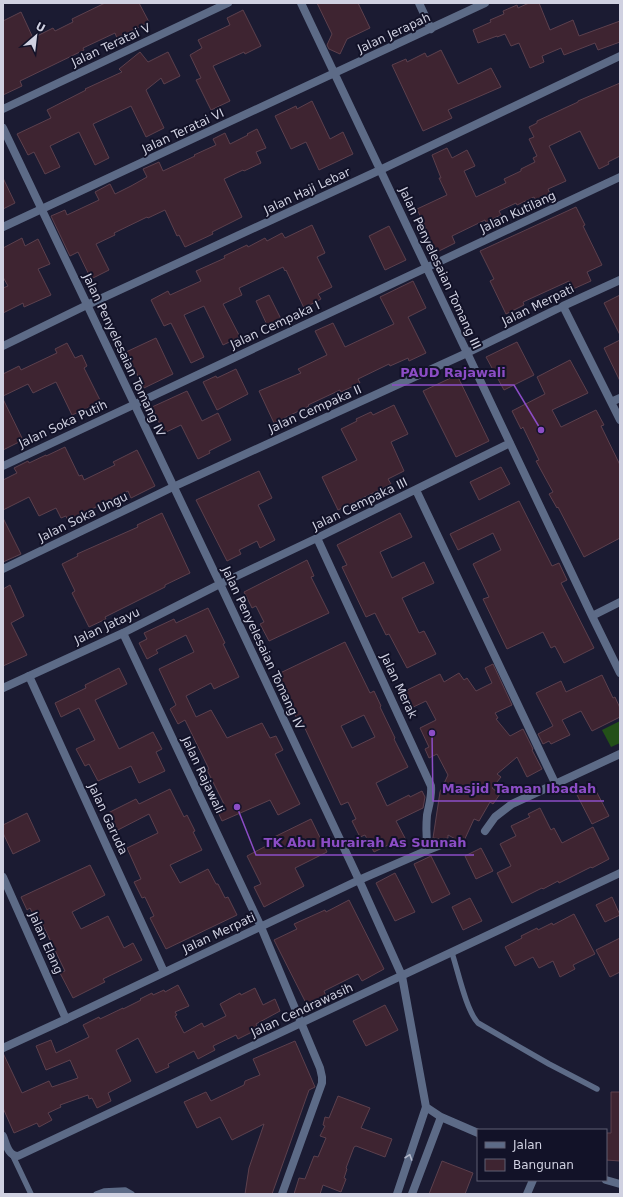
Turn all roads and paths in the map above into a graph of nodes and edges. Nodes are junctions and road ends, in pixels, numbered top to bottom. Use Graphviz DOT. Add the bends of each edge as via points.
graph roads {
  1 [pos="228,3"];
  2 [pos="300,3"];
  3 [pos="419,3"];
  4 [pos="485,3"];
  5 [pos="431,29"];
  6 [pos="620,56"];
  7 [pos="334,74"];
  8 [pos="3,109"];
  9 [pos="3,128"];
  10 [pos="380,170"];
  11 [pos="620,177"];
  12 [pos="42,209"];
  13 [pos="3,227"];
  14 [pos="427,268"];
  15 [pos="620,280"];
  16 [pos="87,305"];
  17 [pos="563,306"];
  18 [pos="3,346"];
  19 [pos="467,353"];
  20 [pos="620,398"];
  21 [pos="611,402"];
  22 [pos="134,404"];
  23 [pos="620,420"];
  24 [pos="510,443"];
  25 [pos="3,466"];
  26 [pos="173,487"];
  27 [pos="416,490"];
  28 [pos="317,538"];
  29 [pos="3,569"];
  30 [pos="220,584"];
  31 [pos="620,602"];
  32 [pos="592,616"];
  33 [pos="122,633"];
  34 [pos="620,673"];
  35 [pos="29,676"];
  36 [pos="3,688"];
  37 [pos="620,754"];
  38 [pos="555,783"];
  39 [pos="485,832"];
  40 [pos="446,843"];
  41 [pos="428,850"];
  42 [pos="620,873"];
  43 [pos="3,877"];
  44 [pos="359,880"];
  45 [pos="261,927"];
  46 [pos="452,953"];
  47 [pos="164,972"];
  48 [pos="402,976"];
  49 [pos="66,1018"];
  50 [pos="302,1023"];
  51 [pos="3,1048"];
  52 [pos="597,1089"];
  53 [pos="426,1107"];
  54 [pos="441,1117"];
  55 [pos="477,1133"];
  56 [pos="3,1136"];
  57 [pos="12,1154"];
  58 [pos="607,1180"];
  59 [pos="533,1181"];
  60 [pos="620,1184"];
  61 [pos="30,1194"];
  62 [pos="96,1194"];
  63 [pos="132,1194"];
  64 [pos="282,1194"];
  65 [pos="397,1194"];
  66 [pos="412,1194"];
  67 [pos="527,1194"];
  1 -- 8 [label="street, Jalan Teratai V"];
  2 -- 7 [label="street, Jalan Penyelesaian Tomang III"];
  3 -- 5 [label="street"];
  4 -- 5 [label="street, Jalan Jerapah"];
  5 -- 7 [label="street, Jalan Jerapah"];
  6 -- 10 [label="street, Jalan Haji Lebar"];
  7 -- 10 [label="street, Jalan Penyelesaian Tomang III"];
  7 -- 12 [label="street, Jalan Teratai VI"];
  9 -- 12 [label="street, Jalan Penyelesaian Tomang IV"];
  10 -- 14 [label="street, Jalan Penyelesaian Tomang III"];
  10 -- 16 [label="street, Jalan Haji Lebar"];
  11 -- 14 [label="street, Jalan Kutilang"];
  12 -- 13 [label="street, Jalan Teratai VI"];
  12 -- 16 [label="street, Jalan Penyelesaian Tomang IV"];
  14 -- 19 [label="street, Jalan Penyelesaian Tomang III"];
  14 -- 22 [label="street, Jalan Cempaka I"];
  15 -- 17 [label="street, Jalan Merpati"];
  16 -- 18 [label="street, Jalan Haji Lebar"];
  16 -- 22 [label="street, Jalan Penyelesaian Tomang IV"];
  17 -- 19 [label="street, Jalan Merpati"];
  17 -- 21 [label="street"];
  19 -- 24 [label="street, Jalan Penyelesaian Tomang III"];
  19 -- 26 [label="street, Jalan Cempaka II"];
  20 -- 21 [label="street"];
  21 -- 23 [label="street"];
  22 -- 25 [label="street, Jalan Soka Putih"];
  22 -- 26 [label="street, Jalan Penyelesaian Tomang IV"];
  24 -- 27 [label="street, Jalan Cempaka III"];
  24 -- 32 [label="street, Jalan Penyelesaian Tomang III"];
  26 -- 29 [label="street, Jalan Soka Ungu"];
  26 -- 30 [label="street, Jalan Penyelesaian Tomang IV"];
  27 -- 28 [label="street, Jalan Cempaka III"];
  27 -- 38 [label="street"];
  28 -- 30 [label="street, Jalan Cempaka III"];
  28 -- 41 [label="street, Jalan Merak" via="431,786 426,828"];
  30 -- 33 [label="street, Jalan Jatayu"];
  30 -- 44 [label="street, Jalan Penyelesaian Tomang IV"];
  31 -- 32 [label="street"];
  32 -- 34 [label="street, Jalan Penyelesaian Tomang III"];
  33 -- 35 [label="street, Jalan Jatayu"];
  33 -- 45 [label="street, Jalan Rajawali"];
  35 -- 36 [label="street, Jalan Jatayu"];
  35 -- 47 [label="street, Jalan Garuda"];
  37 -- 38 [label="street"];
  38 -- 39 [label="street" via="512,804 495,817"];
  40 -- 41 [label="street, Jalan Merpati"];
  41 -- 44 [label="street, Jalan Merpati"];
  42 -- 46 [label="street, Jalan Cendrawasih"];
  43 -- 49 [label="street, Jalan Elang"];
  44 -- 45 [label="street, Jalan Merpati"];
  44 -- 48 [label="street, Jalan Penyelesaian Tomang IV"];
  45 -- 47 [label="street, Jalan Merpati"];
  45 -- 50 [label="street, Jalan Rajawali"];
  46 -- 48 [label="street, Jalan Cendrawasih"];
  46 -- 52 [label="lane" via="469,1008 478,1023"];
  47 -- 49 [label="street, Jalan Merpati"];
  48 -- 50 [label="street, Jalan Cendrawasih"];
  48 -- 53 [label="street, Jalan Penyelesaian Tomang IV"];
  49 -- 51 [label="street, Jalan Merpati"];
  50 -- 57 [label="street, Jalan Cendrawasih" via="18,1156"];
  50 -- 64 [label="street, Jalan Rajawali" via="320,1068 322,1083"];
  53 -- 54 [label="street"];
  65 -- 53 [label="street, Jalan Penyelesaian Tomang IV, one-way"];
  54 -- 55 [label="street"];
  54 -- 66 [label="street"];
  56 -- 57 [label="street"];
  57 -- 61 [label="lane"];
  58 -- 60 [label="street"];
  59 -- 67 [label="street"];
  62 -- 63 [label="lane" via="126,1190"];
}
